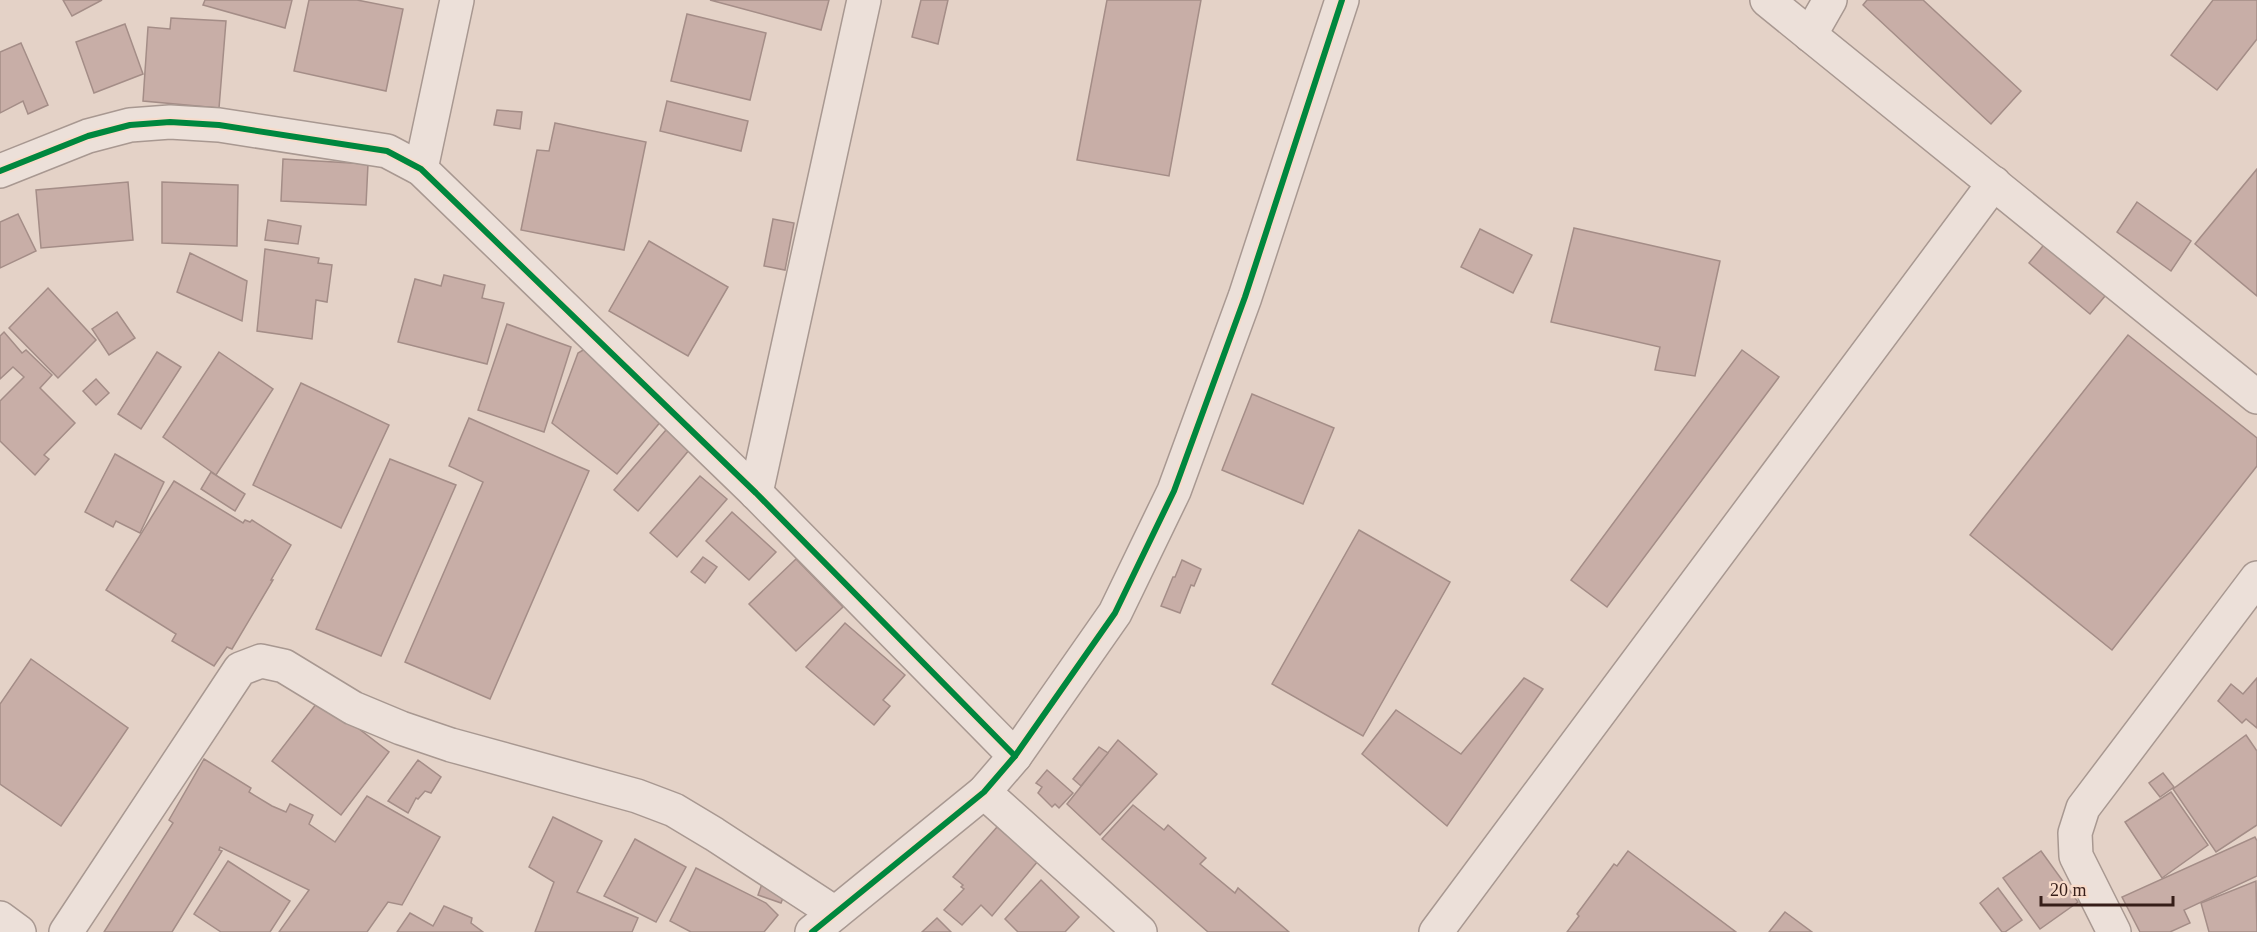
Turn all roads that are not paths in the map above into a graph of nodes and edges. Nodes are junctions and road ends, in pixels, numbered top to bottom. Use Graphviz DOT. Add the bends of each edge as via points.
graph roads {
  1 [pos="456,0"];
  2 [pos="864,0"];
  3 [pos="1342,0"];
  4 [pos="1767,0"];
  5 [pos="1830,0"];
  6 [pos="1810,35"];
  7 [pos="421,169"];
  8 [pos="0,171"];
  9 [pos="1994,183"];
  10 [pos="2257,397"];
  11 [pos="756,493"];
  12 [pos="2257,578"];
  13 [pos="1016,756"];
  14 [pos="984,792"];
  15 [pos="0,918"];
  16 [pos="824,922"];
  17 [pos="2104,928"];
  18 [pos="19,932"];
  19 [pos="66,932"];
  20 [pos="1140,932"];
  21 [pos="1436,932"];
  1 -- 7 [label="street"];
  2 -- 11 [label="street"];
  3 -- 13 [label="street" via="1245,297 1174,491 1115,613"];
  4 -- 6 [label="street"];
  5 -- 6 [label="street"];
  6 -- 9 [label="street"];
  7 -- 8 [label="street" via="387,151 219,125 170,122 88,136"];
  7 -- 11 [label="street"];
  9 -- 10 [label="street"];
  9 -- 21 [label="street"];
  11 -- 13 [label="street"];
  12 -- 17 [label="street" via="2083,808 2075,833 2076,856"];
  13 -- 14 [label="street"];
  14 -- 16 [label="street"];
  14 -- 20 [label="street"];
  15 -- 18 [label="street"];
  16 -- 19 [label="street" via="714,834 674,810 402,728 353,708 284,666 261,661 240,669"];
}
